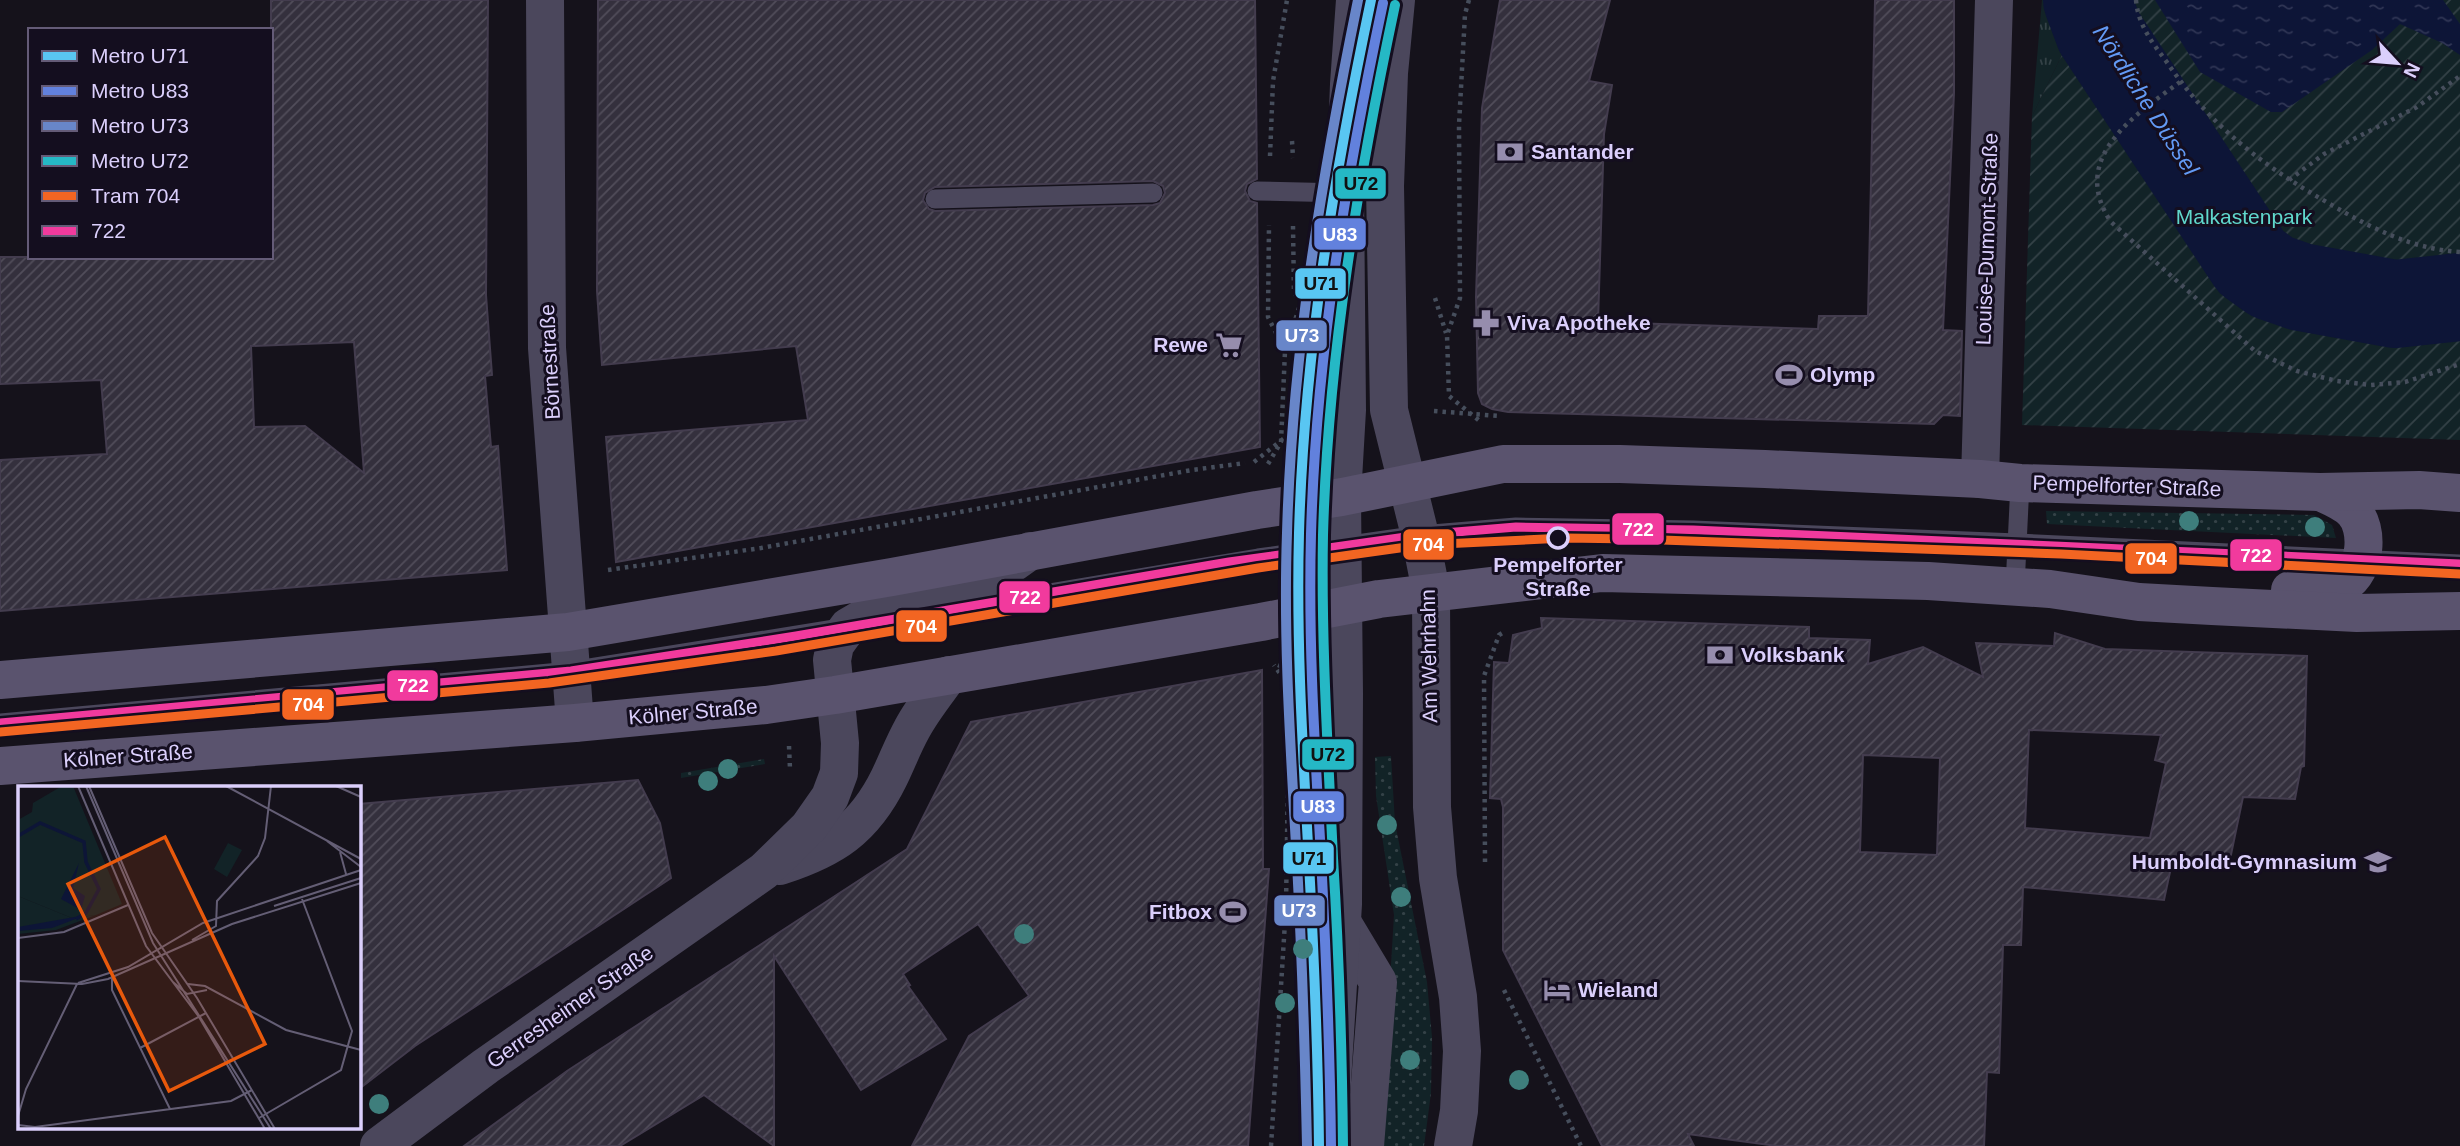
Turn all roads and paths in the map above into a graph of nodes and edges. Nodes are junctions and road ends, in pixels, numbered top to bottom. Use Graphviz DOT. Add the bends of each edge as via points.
graph roads {
  1 [pos="545,0"];
  2 [pos="1287,0"];
  3 [pos="1355,0"];
  4 [pos="1396,0"];
  5 [pos="1469,0"];
  6 [pos="1994,0"];
  7 [pos="2136,0"];
  8 [pos="2460,76"];
  9 [pos="2180,82"];
  10 [pos="2289,180"];
  11 [pos="1263,191"];
  12 [pos="1345,192"];
  13 [pos="1153,193"];
  14 [pos="935,199"];
  15 [pos="2460,252"];
  16 [pos="1294,293"];
  17 [pos="1435,299"];
  18 [pos="1447,335"];
  19 [pos="1285,351"];
  20 [pos="2460,364"];
  21 [pos="1310,417"];
  22 [pos="1488,427"];
  23 [pos="1281,442"];
  24 [pos="1263,473"];
  25 [pos="1980,479"];
  26 [pos="2020,483"];
  27 [pos="1375,490"];
  28 [pos="2320,492"];
  29 [pos="2460,493"];
  30 [pos="1420,536"];
  31 [pos="2017,542"];
  32 [pos="1342,545"];
  33 [pos="1030,551"];
  34 [pos="2362,558"];
  35 [pos="2460,564"];
  36 [pos="596,571"];
  37 [pos="2033,588"];
  38 [pos="1431,591"];
  39 [pos="1361,603"];
  40 [pos="2460,611"];
  41 [pos="848,627"];
  42 [pos="1508,630"];
  43 [pos="568,632"];
  44 [pos="571,671"];
  45 [pos="949,675"];
  46 [pos="0,680"];
  47 [pos="1286,682"];
  48 [pos="835,695"];
  49 [pos="0,723"];
  50 [pos="575,723"];
  51 [pos="0,766"];
  52 [pos="764,871"];
  53 [pos="1486,875"];
  54 [pos="1342,922"];
  55 [pos="1499,978"];
  56 [pos="379,1146"];
  57 [pos="1271,1146"];
  58 [pos="1328,1146"];
  59 [pos="1365,1146"];
  60 [pos="1453,1146"];
  61 [pos="1581,1146"];
  1 -- 43 [label="street, Börnestraße" via="547,348"];
  2 -- 11 [label="path" via="1273,81"];
  3 -- 12 [label="street, Am Wehrhahn"];
  4 -- 27 [label="street, Am Wehrhahn" via="1387,125 1389,410"];
  5 -- 18 [label="path" via="1459,125 1460,299"];
  6 -- 25 [label="street, Louise-Dumont-Straße"];
  7 -- 9 [label="path" via="2142,27"];
  8 -- 10 [label="path" via="2417,107 2324,154"];
  9 -- 10 [label="path" via="2218,125"];
  9 -- 20 [label="path" via="2121,128 2102,155 2097,176 2110,222 2255,351 2297,371 2371,385 2405,382"];
  10 -- 15 [label="path" via="2372,228 2412,244"];
  11 -- 12 [label="lane"];
  11 -- 19 [label="path" via="1268,317"];
  12 -- 27 [label="street, Am Wehrhahn" via="1347,410"];
  13 -- 14 [label="lane"];
  16 -- 19 [label="path" via="1301,301"];
  17 -- 18 [label="path"];
  18 -- 22 [label="path" via="1449,396"];
  19 -- 23 [label="path"];
  21 -- 23 [label="path"];
  23 -- 24 [label="path"];
  23 -- 36 [label="path" via="1256,461 761,548"];
  25 -- 26 [label="main road, Pempelforter Straße"];
  25 -- 27 [label="main road, Pempelforter Straße" via="1531,463 1503,464"];
  26 -- 28 [label="main road, Pempelforter Straße"];
  26 -- 31 [label="lane"];
  27 -- 30 [label="street, Am Wehrhahn"];
  27 -- 32 [label="street, Am Wehrhahn"];
  27 -- 33 [label="main road"];
  28 -- 29 [label="main road, Pempelforter Straße"];
  28 -- 34 [label="main road" via="2355,512 2362,529"];
  30 -- 31 [label="lane" via="1556,527"];
  30 -- 32 [label="lane"];
  30 -- 38 [label="street, Am Wehrhahn"];
  31 -- 34 [label="lane"];
  31 -- 37 [label="lane"];
  32 -- 39 [label="street, Am Wehrhahn"];
  32 -- 41 [label="lane"];
  33 -- 41 [label="street" via="964,598 877,610"];
  33 -- 43 [label="main road"];
  34 -- 35 [label="lane"];
  34 -- 37 [label="main road" via="2344,584 2325,589 2130,582"];
  37 -- 38 [label="main road" via="1602,573"];
  37 -- 40 [label="main road" via="2212,606 2357,613"];
  38 -- 39 [label="main road"];
  38 -- 60 [label="street, Am Wehrhahn" via="1432,807 1462,1051"];
  39 -- 45 [label="main road, Kölner Straße"];
  39 -- 54 [label="street, Am Wehrhahn"];
  41 -- 44 [label="lane"];
  41 -- 48 [label="street, Gerresheimer Straße" via="835,645 832,660"];
  42 -- 53 [label="path" via="1499,635 1484,676"];
  43 -- 44 [label="street, Börnestraße"];
  43 -- 46 [label="main road"];
  44 -- 49 [label="lane"];
  44 -- 50 [label="street, Börnestraße"];
  45 -- 48 [label="main road, Kölner Straße"];
  45 -- 52 [label="street, Gerresheimer Straße" via="912,727 877,802 863,820 846,836 809,857"];
  47 -- 57 [label="path" via="1286,906"];
  48 -- 50 [label="main road, Kölner Straße"];
  48 -- 52 [label="street, Gerresheimer Straße" via="839,773 830,797 809,827"];
  50 -- 51 [label="main road, Kölner Straße"];
  52 -- 56 [label="street, Gerresheimer Straße"];
  54 -- 58 [label="street, Am Wehrhahn"];
  54 -- 59 [label="street" via="1378,982"];
  55 -- 61 [label="path"];
}
